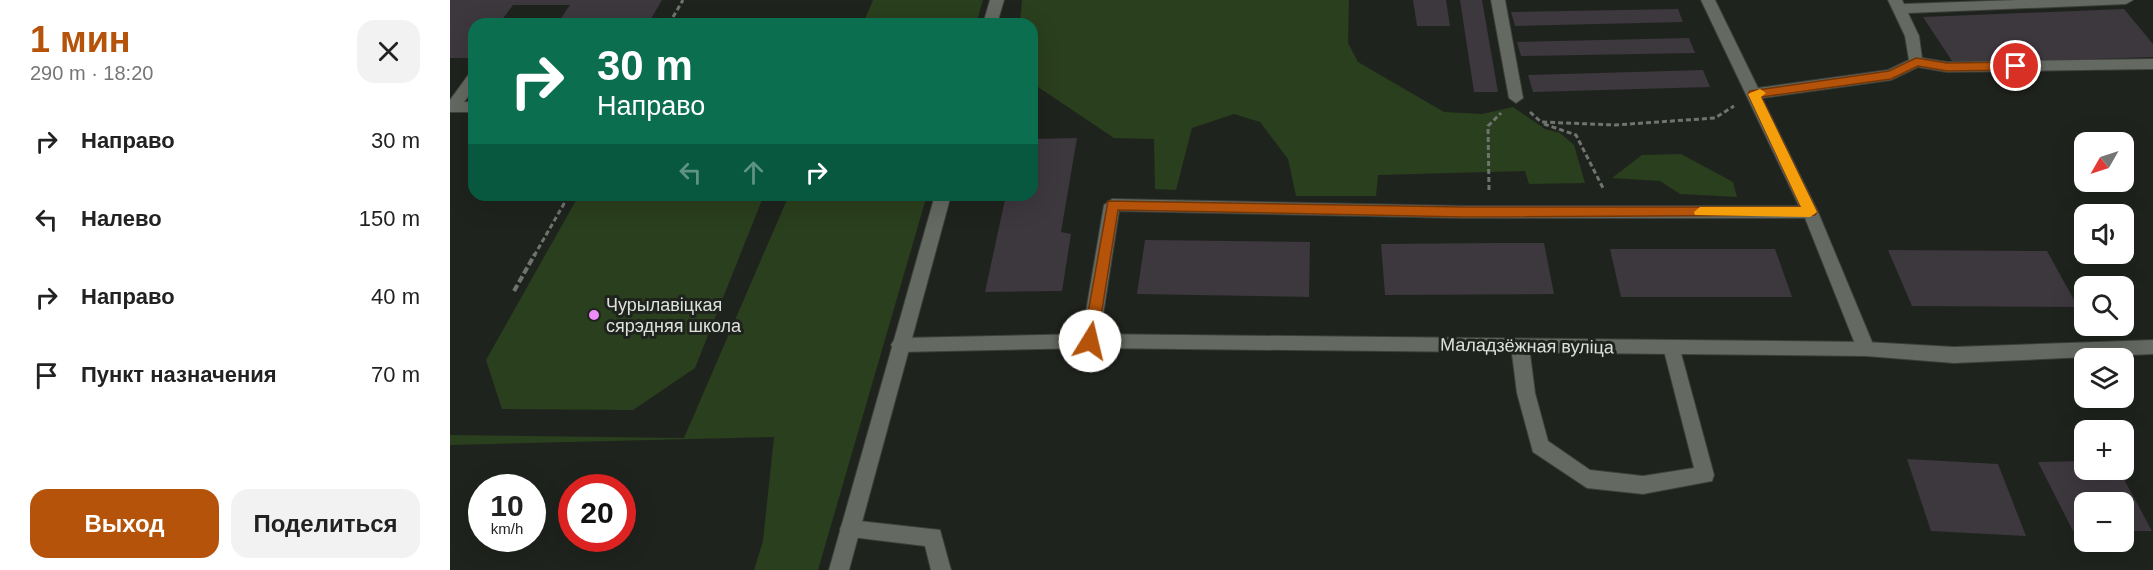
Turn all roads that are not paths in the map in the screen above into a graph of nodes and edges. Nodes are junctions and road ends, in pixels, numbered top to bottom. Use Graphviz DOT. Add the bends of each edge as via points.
graph roads {
  1 [pos="996,0"];
  2 [pos="1497,0"];
  3 [pos="1708,0"];
  4 [pos="2126,0"];
  5 [pos="1897,4"];
  6 [pos="992,18"];
  7 [pos="1916,62"];
  8 [pos="2153,64"];
  9 [pos="468,85"];
  10 [pos="1754,94"];
  11 [pos="1516,98"];
  12 [pos="468,106"];
  13 [pos="452,107"];
  14 [pos="941,201"];
  15 [pos="1810,212"];
  16 [pos="1090,341"];
  17 [pos="900,345"];
  18 [pos="1520,346"];
  19 [pos="1672,347"];
  20 [pos="2153,347"];
  21 [pos="1866,350"];
  22 [pos="850,529"];
  23 [pos="839,570"];
  24 [pos="941,570"];
  1 -- 6 [label="street"];
  2 -- 11 [label="street"];
  3 -- 10 [label="street"];
  4 -- 5 [label="street"];
  5 -- 7 [label="street" via="1912,36"];
  7 -- 8 [label="street" via="1947,67"];
  7 -- 10 [label="street" via="1891,75"];
  9 -- 13 [label="street"];
  10 -- 15 [label="street"];
  12 -- 13 [label="street"];
  14 -- 17 [label="street"];
  15 -- 16 [label="street" via="1490,212 1112,205"];
  15 -- 21 [label="street"];
  16 -- 17 [label="street, Маладзёжная вуліца"];
  16 -- 18 [label="street, Маладзёжная вуліца"];
  17 -- 22 [label="street"];
  18 -- 19 [label="street, Маладзёжная вуліца"];
  18 -- 19 [label="street" via="1526,393 1540,446 1587,479 1643,485 1705,475"];
  19 -- 21 [label="street, Маладзёжная вуліца"];
  20 -- 21 [label="street, Маладзёжная вуліца" via="1954,355"];
  22 -- 23 [label="street"];
  22 -- 24 [label="street" via="933,537"];
}
